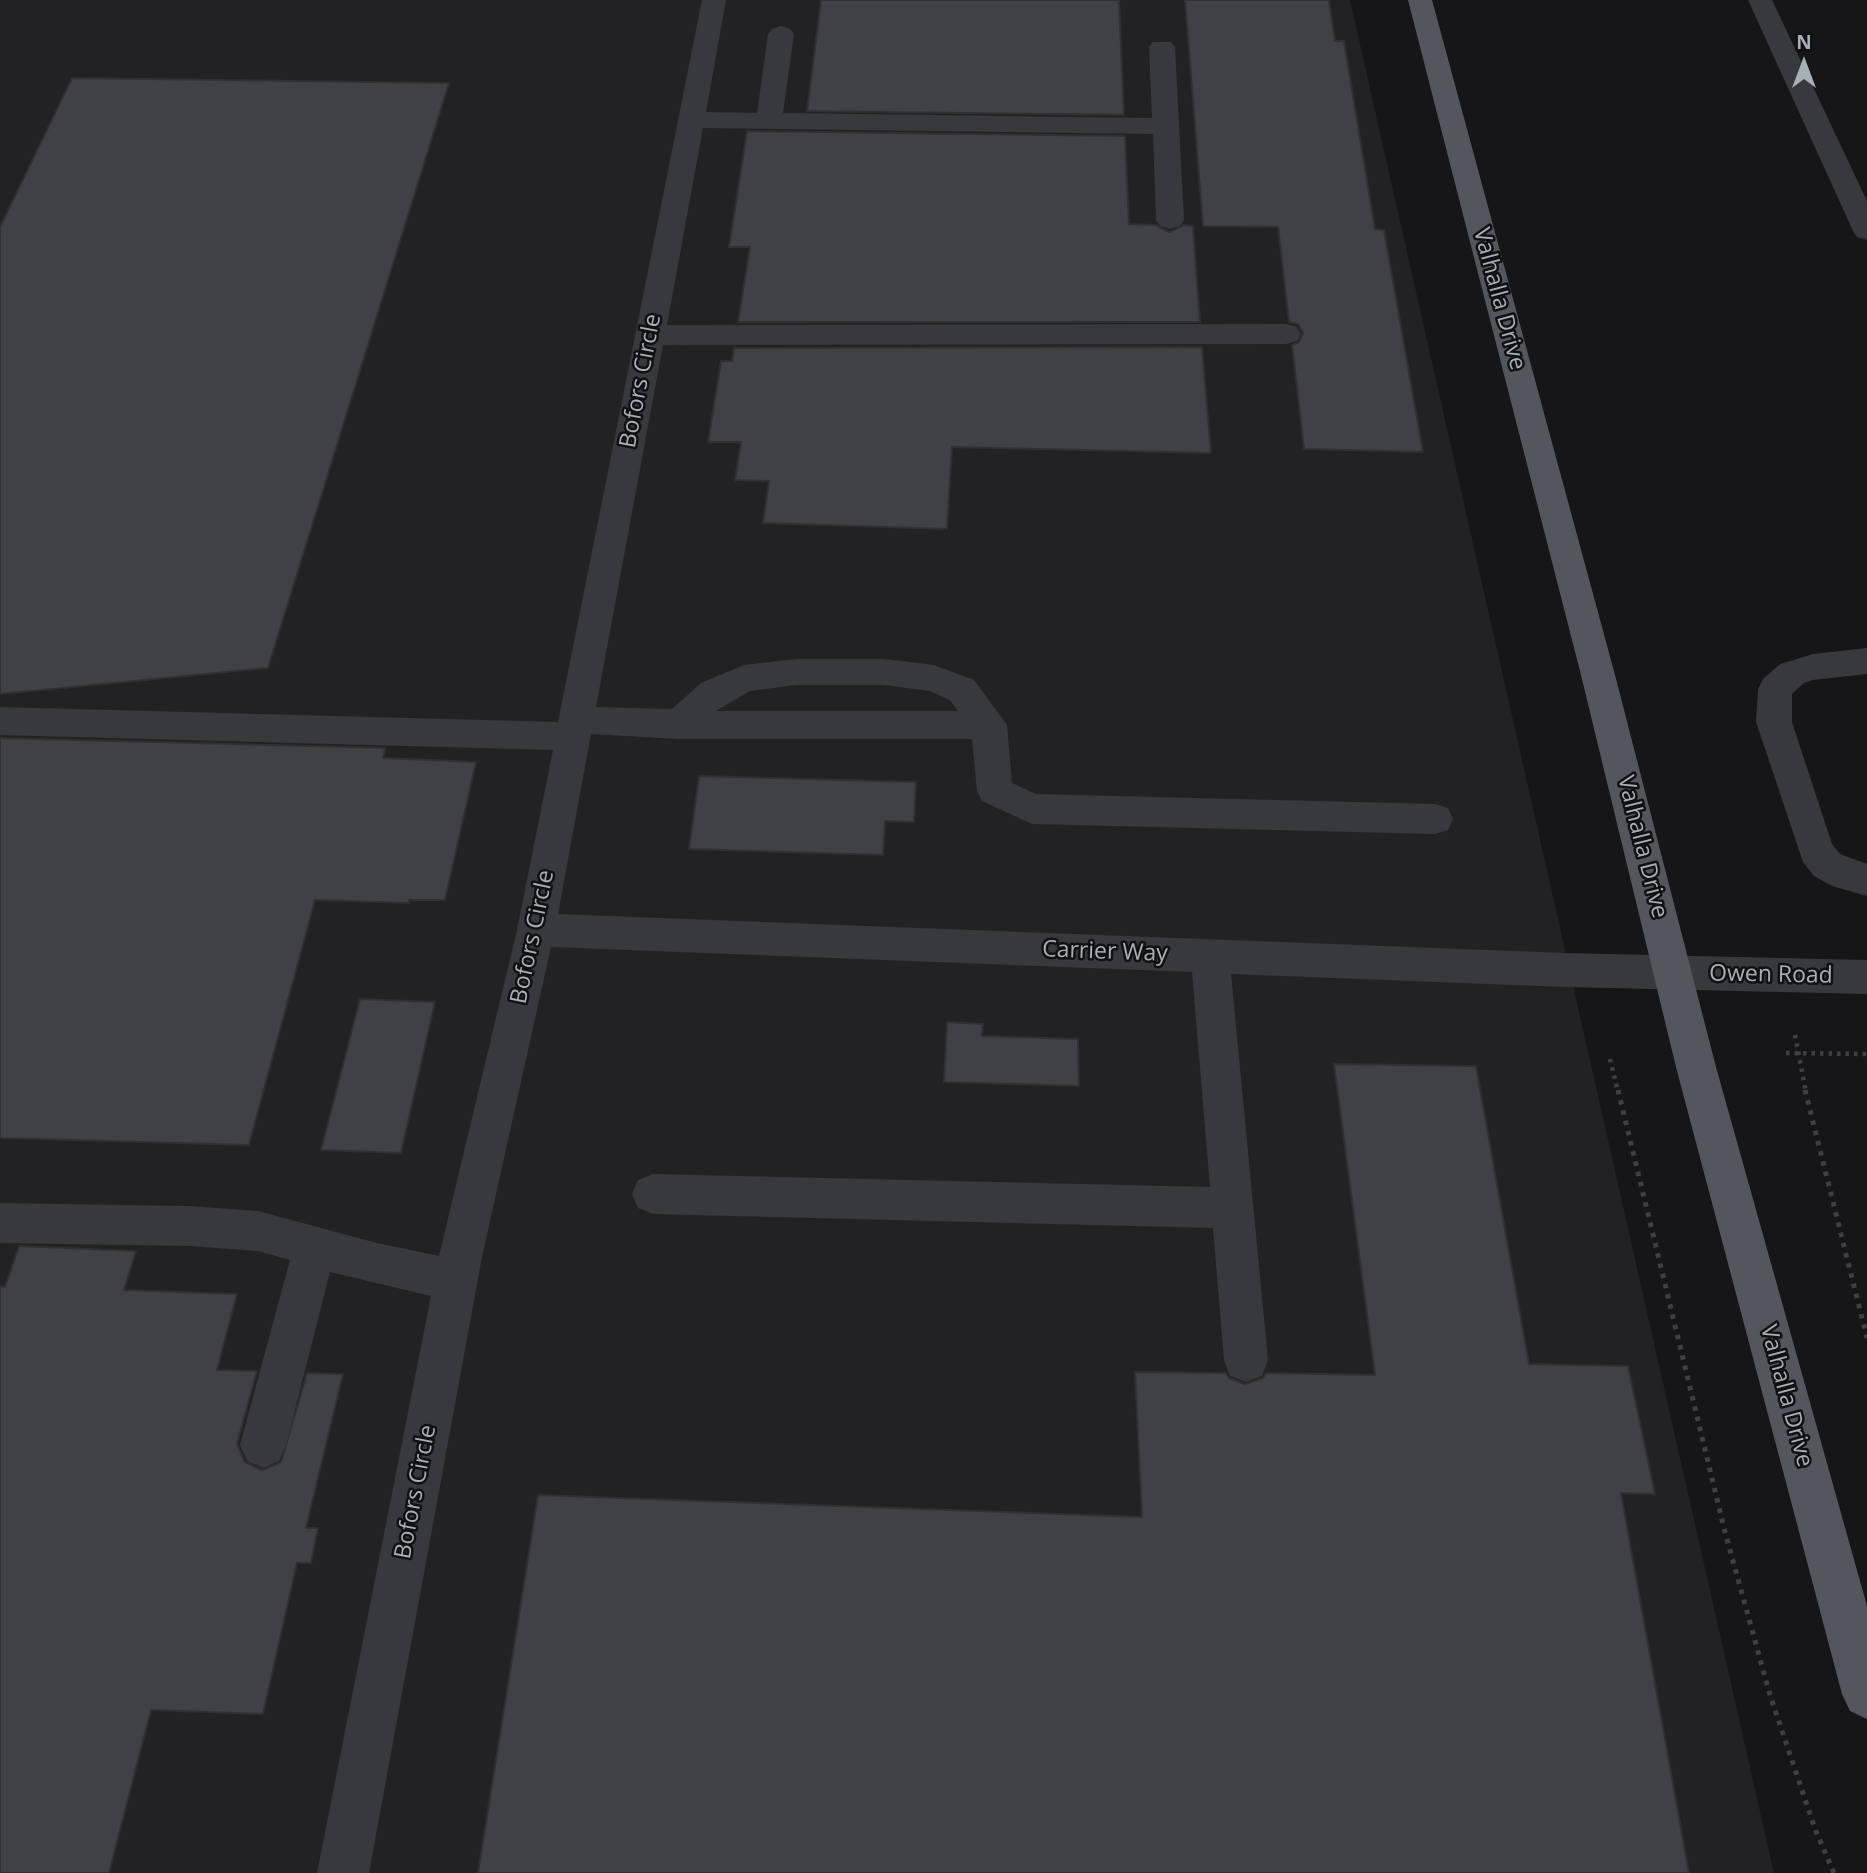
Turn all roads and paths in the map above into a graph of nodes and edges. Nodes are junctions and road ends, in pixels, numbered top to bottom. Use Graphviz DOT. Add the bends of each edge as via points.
graph roads {
  1 [pos="714,0"];
  2 [pos="1420,0"];
  3 [pos="1760,0"];
  4 [pos="781,34"];
  5 [pos="1162,47"];
  6 [pos="691,120"];
  7 [pos="769,121"];
  8 [pos="1166,126"];
  9 [pos="1170,220"];
  10 [pos="1867,230"];
  11 [pos="1286,334"];
  12 [pos="650,335"];
  13 [pos="1867,661"];
  14 [pos="0,721"];
  15 [pos="678,725"];
  16 [pos="989,725"];
  17 [pos="575,728"];
  18 [pos="1435,819"];
  19 [pos="1867,880"];
  20 [pos="536,930"];
  21 [pos="1210,956"];
  22 [pos="1674,973"];
  23 [pos="1867,977"];
  24 [pos="1795,1035"];
  25 [pos="1786,1053"];
  26 [pos="1800,1053"];
  27 [pos="1867,1054"];
  28 [pos="1610,1059"];
  29 [pos="653,1194"];
  30 [pos="1232,1208"];
  31 [pos="0,1223"];
  32 [pos="315,1248"];
  33 [pos="456,1280"];
  34 [pos="1867,1338"];
  35 [pos="1246,1360"];
  36 [pos="263,1445"];
  37 [pos="1867,1693"];
  38 [pos="343,1873"];
  39 [pos="1834,1873"];
  1 -- 6 [label="street, Bofors Circle"];
  2 -- 22 [label="main road, Valhalla Drive"];
  3 -- 10 [label="street"];
  4 -- 7 [label="street"];
  5 -- 8 [label="street"];
  6 -- 7 [label="street"];
  6 -- 12 [label="street, Bofors Circle"];
  7 -- 8 [label="street"];
  8 -- 9 [label="street"];
  11 -- 12 [label="street"];
  12 -- 17 [label="street, Bofors Circle"];
  13 -- 19 [label="street" via="1792,673 1775,689 1774,722 1816,851 1845,876"];
  14 -- 17 [label="street"];
  15 -- 16 [label="street"];
  15 -- 16 [label="street" via="713,693 744,678 796,672 884,672 934,678 962,690"];
  15 -- 17 [label="street"];
  16 -- 18 [label="street" via="995,791 1032,809"];
  17 -- 20 [label="street, Bofors Circle"];
  20 -- 21 [label="street, Carrier Way"];
  20 -- 33 [label="street, Bofors Circle"];
  21 -- 22 [label="street, Carrier Way"];
  21 -- 30 [label="street"];
  22 -- 23 [label="street, Owen Road"];
  22 -- 37 [label="main road, Valhalla Drive"];
  24 -- 26 [label="path"];
  25 -- 26 [label="path"];
  26 -- 27 [label="path"];
  26 -- 34 [label="path" via="1802,1077"];
  28 -- 39 [label="path" via="1766,1683"];
  29 -- 30 [label="street"];
  30 -- 35 [label="street"];
  31 -- 32 [label="street" via="258,1231"];
  32 -- 33 [label="street"];
  32 -- 36 [label="street"];
  33 -- 38 [label="street, Bofors Circle"];
}
